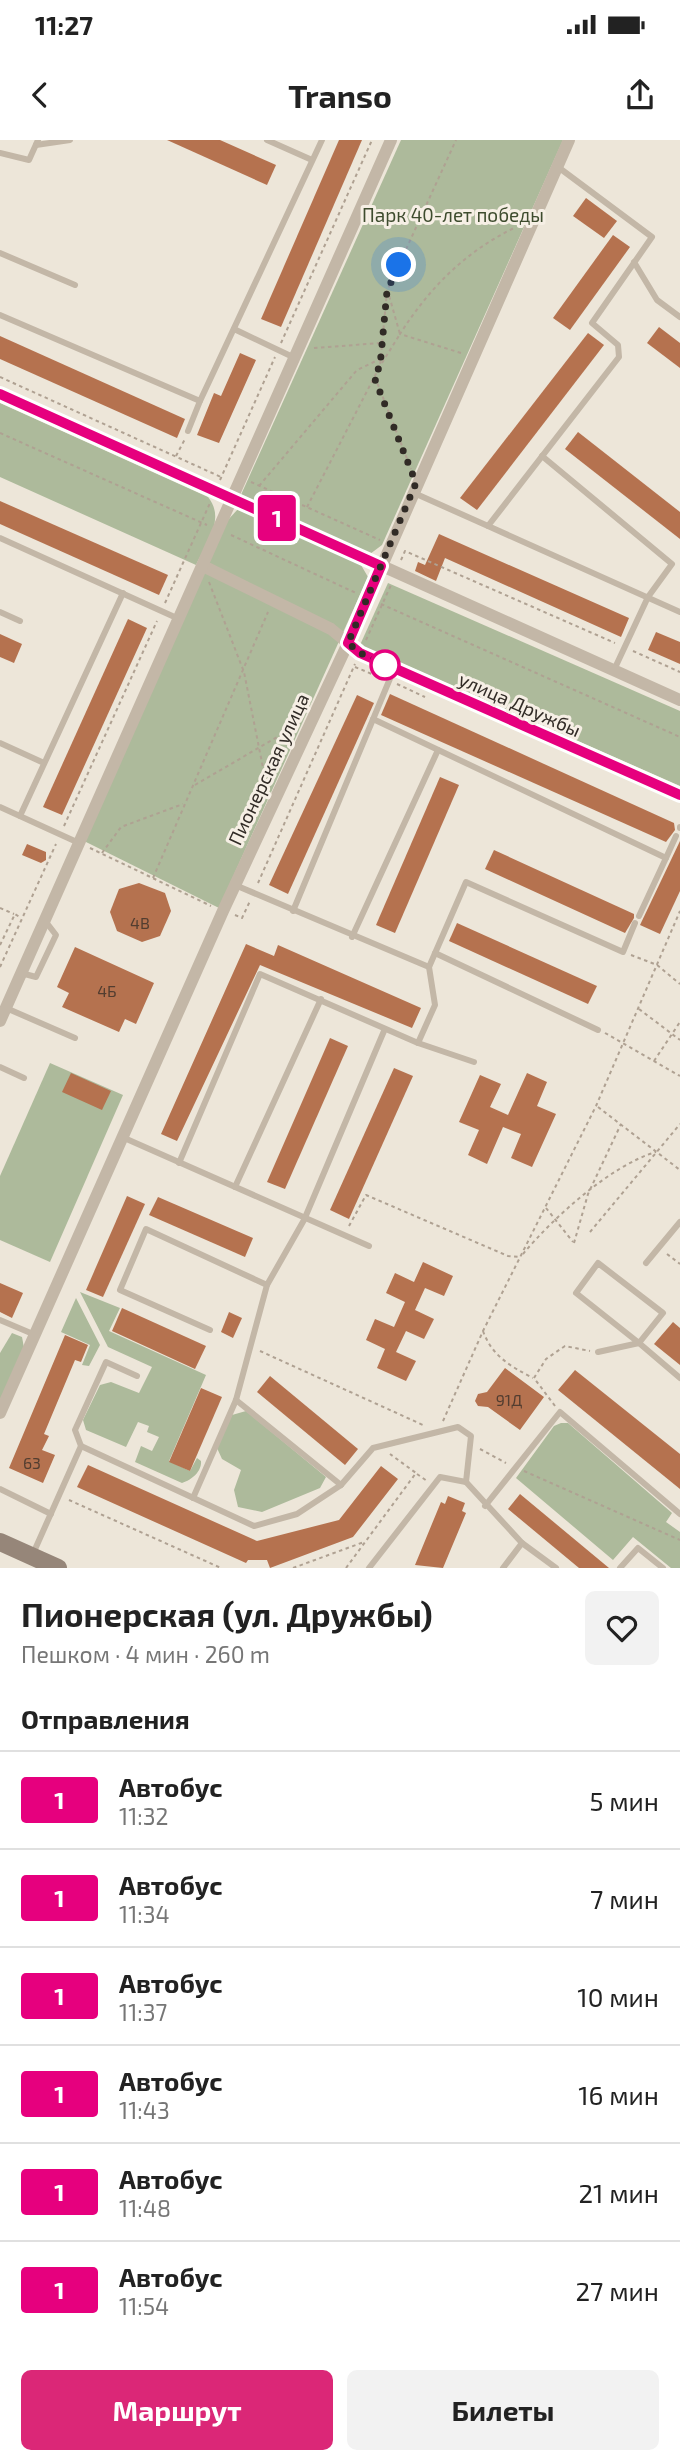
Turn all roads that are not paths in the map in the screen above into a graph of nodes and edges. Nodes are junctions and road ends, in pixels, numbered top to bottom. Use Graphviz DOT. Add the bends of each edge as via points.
graph roads {
  1 [pos="70,140"];
  2 [pos="267,140"];
  3 [pos="322,140"];
  4 [pos="391,140"];
  5 [pos="569,140"];
  6 [pos="37,143"];
  7 [pos="0,153"];
  8 [pos="312,160"];
  9 [pos="558,167"];
  10 [pos="0,253"];
  11 [pos="634,262"];
  12 [pos="75,285"];
  13 [pos="0,315"];
  14 [pos="680,317"];
  15 [pos="234,329"];
  16 [pos="297,354"];
  17 [pos="0,394"];
  18 [pos="200,401"];
  19 [pos="188,431"];
  20 [pos="542,456"];
  21 [pos="414,488"];
  22 [pos="234,499"];
  23 [pos="488,527"];
  24 [pos="0,538"];
  25 [pos="203,566"];
  26 [pos="381,566"];
  27 [pos="123,593"];
  28 [pos="648,597"];
  29 [pos="0,612"];
  30 [pos="680,612"];
  31 [pos="179,619"];
  32 [pos="20,621"];
  33 [pos="348,643"];
  34 [pos="394,669"];
  35 [pos="614,670"];
  36 [pos="680,700"];
  37 [pos="373,719"];
  38 [pos="0,743"];
  39 [pos="438,750"];
  40 [pos="44,763"];
  41 [pos="680,795"];
  42 [pos="0,807"];
  43 [pos="20,816"];
  44 [pos="676,836"];
  45 [pos="84,845"];
  46 [pos="666,858"];
  47 [pos="235,885"];
  48 [pos="293,911"];
  49 [pos="352,937"];
  50 [pos="435,953"];
  51 [pos="429,967"];
  52 [pos="321,999"];
  53 [pos="6,1008"];
  54 [pos="0,1021"];
  55 [pos="598,1030"];
  56 [pos="384,1031"];
  57 [pos="75,1038"];
  58 [pos="418,1043"];
  59 [pos="474,1062"];
  60 [pos="0,1067"];
  61 [pos="24,1079"];
  62 [pos="122,1137"];
  63 [pos="179,1163"];
  64 [pos="235,1187"];
  65 [pos="304,1220"];
  66 [pos="680,1222"];
  67 [pos="369,1246"];
  68 [pos="646,1264"];
  69 [pos="267,1285"];
  70 [pos="0,1320"];
  71 [pos="210,1330"];
  72 [pos="33,1334"];
  73 [pos="639,1343"];
  74 [pos="598,1352"];
  75 [pos="137,1376"];
  76 [pos="680,1378"];
  77 [pos="236,1400"];
  78 [pos="0,1413"];
  79 [pos="81,1447"];
  80 [pos="466,1482"];
  81 [pos="341,1485"];
  82 [pos="0,1489"];
  83 [pos="193,1498"];
  84 [pos="485,1506"];
  85 [pos="51,1514"];
  86 [pos="680,1514"];
  87 [pos="0,1542"];
  88 [pos="522,1543"];
  89 [pos="32,1556"];
  90 [pos="58,1568"];
  91 [pos="369,1568"];
  92 [pos="503,1568"];
  93 [pos="556,1568"];
  94 [pos="620,1568"];
  95 [pos="663,1568"];
  1 -- 6 [label="lane"];
  2 -- 8 [label="lane"];
  3 -- 8 [label="lane"];
  4 -- 16 [label="street"];
  5 -- 9 [label="street, Пионерская улица"];
  6 -- 7 [label="lane" via="29,160"];
  8 -- 15 [label="lane"];
  9 -- 11 [label="lane" via="652,237"];
  9 -- 21 [label="street, Пионерская улица"];
  10 -- 12 [label="lane"];
  11 -- 14 [label="lane" via="657,300"];
  11 -- 20 [label="lane" via="592,323 618,345 619,357"];
  13 -- 18 [label="lane"];
  15 -- 16 [label="lane"];
  15 -- 18 [label="lane"];
  16 -- 22 [label="street"];
  17 -- 22 [label="street"];
  18 -- 19 [label="lane"];
  20 -- 23 [label="lane"];
  20 -- 28 [label="lane" via="672,564"];
  21 -- 23 [label="lane"];
  21 -- 26 [label="street, Пионерская улица"];
  22 -- 25 [label="street"];
  22 -- 26 [label="street"];
  23 -- 28 [label="lane"];
  24 -- 27 [label="lane"];
  25 -- 31 [label="street"];
  25 -- 33 [label="street, улица Дружбы" via="331,629"];
  26 -- 33 [label="street, Пионерская улица"];
  26 -- 35 [label="street"];
  27 -- 31 [label="lane"];
  27 -- 40 [label="lane"];
  28 -- 30 [label="lane"];
  28 -- 35 [label="lane"];
  29 -- 32 [label="lane"];
  31 -- 45 [label="street"];
  33 -- 34 [label="street, улица Дружбы"];
  33 -- 47 [label="street, Пионерская улица"];
  34 -- 37 [label="lane"];
  34 -- 41 [label="street, улица Дружбы"];
  35 -- 36 [label="street"];
  37 -- 39 [label="lane"];
  37 -- 48 [label="lane"];
  38 -- 40 [label="lane"];
  39 -- 46 [label="lane"];
  39 -- 49 [label="lane"];
  40 -- 43 [label="lane"];
  42 -- 43 [label="lane"];
  43 -- 45 [label="lane"];
  44 -- 46 [label="lane"];
  45 -- 53 [label="street" via="44,920"];
  46 -- 50 [label="lane" via="623,952 466,882"];
  47 -- 48 [label="lane"];
  47 -- 62 [label="street, Пионерская улица"];
  48 -- 49 [label="lane"];
  49 -- 51 [label="lane"];
  50 -- 51 [label="lane"];
  50 -- 55 [label="lane"];
  51 -- 58 [label="lane" via="435,1005"];
  52 -- 56 [label="lane"];
  52 -- 63 [label="lane" via="260,974"];
  52 -- 64 [label="lane"];
  53 -- 54 [label="street"];
  53 -- 57 [label="lane"];
  56 -- 58 [label="lane"];
  56 -- 65 [label="lane"];
  58 -- 59 [label="lane"];
  60 -- 61 [label="lane"];
  62 -- 63 [label="lane"];
  62 -- 72 [label="street, Пионерская улица"];
  63 -- 64 [label="lane"];
  64 -- 65 [label="lane"];
  65 -- 67 [label="lane"];
  65 -- 69 [label="lane"];
  66 -- 68 [label="lane"];
  69 -- 71 [label="lane" via="146,1229 120,1290"];
  69 -- 77 [label="lane"];
  70 -- 72 [label="lane"];
  72 -- 78 [label="street, Пионерская улица"];
  73 -- 73 [label="lane" via="663,1313 598,1263 576,1293"];
  73 -- 74 [label="lane"];
  73 -- 76 [label="lane"];
  75 -- 79 [label="lane" via="106,1362 75,1430"];
  77 -- 81 [label="lane"];
  77 -- 83 [label="lane"];
  79 -- 83 [label="lane"];
  79 -- 85 [label="lane"];
  80 -- 81 [label="lane" via="471,1436 458,1427 373,1448"];
  80 -- 84 [label="lane"];
  80 -- 91 [label="lane" via="440,1477"];
  81 -- 83 [label="lane" via="297,1514 254,1526"];
  82 -- 85 [label="lane"];
  84 -- 86 [label="lane" via="560,1412"];
  84 -- 88 [label="lane"];
  85 -- 89 [label="lane"];
  87 -- 89 [label="street"];
  88 -- 92 [label="lane"];
  88 -- 93 [label="lane"];
  89 -- 90 [label="street"];
  94 -- 95 [label="lane" via="638,1548"];
}
